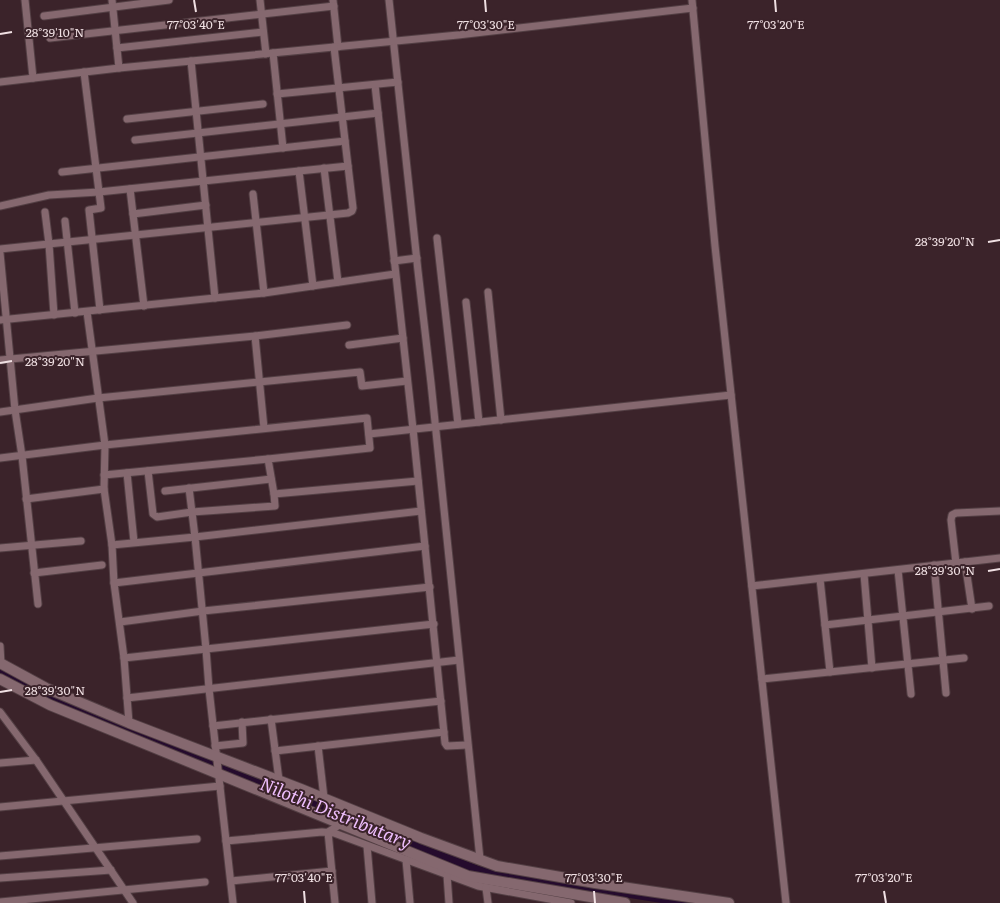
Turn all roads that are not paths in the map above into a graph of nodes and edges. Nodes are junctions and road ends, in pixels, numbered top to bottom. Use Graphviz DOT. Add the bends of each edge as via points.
graph roads {
  1 [pos="25,0"];
  2 [pos="169,0"];
  3 [pos="260,0"];
  4 [pos="389,0"];
  5 [pos="113,3"];
  6 [pos="333,3"];
  7 [pos="693,4"];
  8 [pos="261,14"];
  9 [pos="44,16"];
  10 [pos="116,31"];
  11 [pos="263,32"];
  12 [pos="50,38"];
  13 [pos="394,42"];
  14 [pos="336,47"];
  15 [pos="117,48"];
  16 [pos="269,54"];
  17 [pos="190,61"];
  18 [pos="119,68"];
  19 [pos="84,72"];
  20 [pos="33,78"];
  21 [pos="0,82"];
  22 [pos="398,82"];
  23 [pos="375,85"];
  24 [pos="339,88"];
  25 [pos="277,94"];
  26 [pos="263,104"];
  27 [pos="196,111"];
  28 [pos="378,113"];
  29 [pos="342,117"];
  30 [pos="127,119"];
  31 [pos="281,124"];
  32 [pos="198,133"];
  33 [pos="135,140"];
  34 [pos="345,141"];
  35 [pos="283,148"];
  36 [pos="201,157"];
  37 [pos="348,166"];
  38 [pos="96,168"];
  39 [pos="324,168"];
  40 [pos="299,171"];
  41 [pos="62,172"];
  42 [pos="203,182"];
  43 [pos="130,189"];
  44 [pos="100,192"];
  45 [pos="253,194"];
  46 [pos="0,206"];
  47 [pos="206,206"];
  48 [pos="45,212"];
  49 [pos="133,214"];
  50 [pos="330,214"];
  51 [pos="304,217"];
  52 [pos="65,221"];
  53 [pos="256,222"];
  54 [pos="208,226"];
  55 [pos="135,234"];
  56 [pos="437,238"];
  57 [pos="93,239"];
  58 [pos="68,242"];
  59 [pos="49,244"];
  60 [pos="0,251"];
  61 [pos="417,258"];
  62 [pos="394,261"];
  63 [pos="395,274"];
  64 [pos="338,282"];
  65 [pos="313,286"];
  66 [pos="488,292"];
  67 [pos="264,293"];
  68 [pos="215,298"];
  69 [pos="466,302"];
  70 [pos="144,306"];
  71 [pos="100,310"];
  72 [pos="88,312"];
  73 [pos="75,313"];
  74 [pos="54,315"];
  75 [pos="3,319"];
  76 [pos="347,325"];
  77 [pos="255,336"];
  78 [pos="403,338"];
  79 [pos="349,345"];
  80 [pos="93,352"];
  81 [pos="10,358"];
  82 [pos="0,360"];
  83 [pos="259,381"];
  84 [pos="408,381"];
  85 [pos="731,395"];
  86 [pos="98,398"];
  87 [pos="15,410"];
  88 [pos="0,412"];
  89 [pos="501,420"];
  90 [pos="479,422"];
  91 [pos="458,424"];
  92 [pos="436,427"];
  93 [pos="264,428"];
  94 [pos="413,429"];
  95 [pos="369,434"];
  96 [pos="105,445"];
  97 [pos="22,456"];
  98 [pos="0,458"];
  99 [pos="268,459"];
  100 [pos="148,471"];
  101 [pos="127,473"];
  102 [pos="104,475"];
  103 [pos="271,479"];
  104 [pos="418,481"];
  105 [pos="189,488"];
  106 [pos="104,489"];
  107 [pos="165,491"];
  108 [pos="274,494"];
  109 [pos="26,499"];
  110 [pos="421,511"];
  111 [pos="1000,511"];
  112 [pos="192,512"];
  113 [pos="195,537"];
  114 [pos="81,541"];
  115 [pos="134,542"];
  116 [pos="112,545"];
  117 [pos="31,546"];
  118 [pos="425,546"];
  119 [pos="0,548"];
  120 [pos="1000,558"];
  121 [pos="965,562"];
  122 [pos="956,563"];
  123 [pos="102,565"];
  124 [pos="934,565"];
  125 [pos="898,570"];
  126 [pos="199,572"];
  127 [pos="34,573"];
  128 [pos="864,574"];
  129 [pos="820,579"];
  130 [pos="114,583"];
  131 [pos="752,586"];
  132 [pos="430,587"];
  133 [pos="38,604"];
  134 [pos="989,606"];
  135 [pos="972,609"];
  136 [pos="202,611"];
  137 [pos="938,613"];
  138 [pos="903,617"];
  139 [pos="868,620"];
  140 [pos="120,622"];
  141 [pos="434,624"];
  142 [pos="825,625"];
  143 [pos="0,646"];
  144 [pos="206,648"];
  145 [pos="124,658"];
  146 [pos="964,658"];
  147 [pos="459,660"];
  148 [pos="943,660"];
  149 [pos="1,663"];
  150 [pos="438,663"];
  151 [pos="908,664"];
  152 [pos="872,668"];
  153 [pos="830,672"];
  154 [pos="0,679"];
  155 [pos="762,679"];
  156 [pos="209,689"];
  157 [pos="946,693"];
  158 [pos="911,694"];
  159 [pos="127,698"];
  160 [pos="441,701"];
  161 [pos="0,712"];
  162 [pos="271,719"];
  163 [pos="242,722"];
  164 [pos="129,723"];
  165 [pos="213,726"];
  166 [pos="444,732"];
  167 [pos="468,745"];
  168 [pos="215,746"];
  169 [pos="318,746"];
  170 [pos="275,751"];
  171 [pos="36,760"];
  172 [pos="0,764"];
  173 [pos="217,765"];
  174 [pos="278,780"];
  175 [pos="220,786"];
  176 [pos="324,798"];
  177 [pos="63,800"];
  178 [pos="0,807"];
  179 [pos="341,824"];
  180 [pos="328,832"];
  181 [pos="197,839"];
  182 [pos="226,841"];
  183 [pos="367,846"];
  184 [pos="96,848"];
  185 [pos="0,856"];
  186 [pos="480,859"];
  187 [pos="406,860"];
  188 [pos="111,870"];
  189 [pos="332,871"];
  190 [pos="447,875"];
  191 [pos="0,878"];
  192 [pos="230,881"];
  193 [pos="205,882"];
  194 [pos="486,888"];
  195 [pos="125,891"];
  196 [pos="534,900"];
  197 [pos="0,902"];
  198 [pos="133,903"];
  199 [pos="233,903"];
  200 [pos="335,903"];
  201 [pos="372,903"];
  202 [pos="410,903"];
  203 [pos="449,903"];
  204 [pos="488,903"];
  205 [pos="571,903"];
  206 [pos="625,903"];
  207 [pos="729,903"];
  208 [pos="786,903"];
  1 -- 20 [label="street"];
  2 -- 5 [label="street"];
  3 -- 8 [label="street"];
  4 -- 13 [label="street"];
  5 -- 9 [label="street"];
  5 -- 10 [label="street"];
  6 -- 8 [label="street"];
  6 -- 14 [label="street"];
  7 -- 13 [label="street"];
  7 -- 85 [label="street" via="714,246"];
  8 -- 10 [label="street"];
  8 -- 11 [label="street"];
  10 -- 12 [label="street"];
  10 -- 15 [label="street"];
  11 -- 15 [label="street"];
  11 -- 16 [label="street"];
  13 -- 14 [label="street"];
  13 -- 22 [label="street"];
  14 -- 16 [label="street"];
  14 -- 24 [label="street"];
  15 -- 18 [label="street"];
  16 -- 17 [label="street"];
  16 -- 25 [label="street"];
  17 -- 18 [label="street"];
  17 -- 27 [label="street"];
  18 -- 19 [label="street"];
  19 -- 20 [label="street"];
  19 -- 38 [label="street"];
  20 -- 21 [label="street"];
  22 -- 23 [label="street"];
  22 -- 61 [label="street"];
  23 -- 24 [label="street"];
  23 -- 28 [label="street"];
  24 -- 25 [label="street"];
  24 -- 29 [label="street"];
  25 -- 31 [label="street"];
  26 -- 27 [label="street"];
  27 -- 30 [label="street"];
  27 -- 32 [label="street"];
  28 -- 29 [label="street"];
  28 -- 62 [label="street"];
  29 -- 31 [label="street"];
  29 -- 34 [label="street"];
  31 -- 32 [label="street"];
  31 -- 35 [label="street"];
  32 -- 33 [label="street"];
  32 -- 36 [label="street"];
  34 -- 35 [label="street"];
  34 -- 37 [label="street"];
  35 -- 36 [label="street"];
  36 -- 38 [label="street"];
  36 -- 42 [label="street"];
  37 -- 39 [label="street"];
  37 -- 50 [label="street" via="352,211"];
  38 -- 41 [label="street"];
  38 -- 44 [label="street"];
  39 -- 40 [label="street"];
  39 -- 50 [label="street"];
  40 -- 42 [label="street"];
  40 -- 51 [label="street"];
  42 -- 43 [label="street"];
  42 -- 47 [label="street"];
  43 -- 44 [label="street"];
  43 -- 49 [label="street"];
  44 -- 46 [label="street" via="49,195"];
  44 -- 57 [label="street" via="102,208 89,210"];
  45 -- 53 [label="street"];
  47 -- 49 [label="street"];
  47 -- 54 [label="street"];
  48 -- 59 [label="street"];
  49 -- 55 [label="street"];
  50 -- 51 [label="street"];
  50 -- 64 [label="street"];
  51 -- 53 [label="street"];
  51 -- 65 [label="street"];
  52 -- 58 [label="street"];
  53 -- 54 [label="street"];
  53 -- 67 [label="street"];
  54 -- 55 [label="street"];
  54 -- 68 [label="street"];
  55 -- 57 [label="street"];
  55 -- 70 [label="street"];
  56 -- 91 [label="street"];
  57 -- 58 [label="street"];
  57 -- 71 [label="street"];
  58 -- 59 [label="street"];
  58 -- 73 [label="street"];
  59 -- 60 [label="street"];
  59 -- 74 [label="street"];
  60 -- 75 [label="street"];
  61 -- 62 [label="street"];
  61 -- 92 [label="street"];
  62 -- 63 [label="street"];
  63 -- 64 [label="street"];
  63 -- 78 [label="street"];
  64 -- 65 [label="street"];
  65 -- 67 [label="street"];
  66 -- 89 [label="street"];
  67 -- 68 [label="street"];
  68 -- 70 [label="street"];
  69 -- 90 [label="street"];
  70 -- 71 [label="street"];
  71 -- 72 [label="street"];
  72 -- 73 [label="street"];
  72 -- 80 [label="street"];
  73 -- 74 [label="street"];
  74 -- 75 [label="street"];
  75 -- 81 [label="street"];
  76 -- 77 [label="street"];
  77 -- 80 [label="street"];
  77 -- 83 [label="street"];
  78 -- 79 [label="street"];
  78 -- 84 [label="street"];
  80 -- 81 [label="street"];
  80 -- 86 [label="street"];
  81 -- 82 [label="street"];
  81 -- 87 [label="street"];
  83 -- 84 [label="street" via="360,372 362,386"];
  83 -- 86 [label="street"];
  83 -- 93 [label="street"];
  84 -- 94 [label="street"];
  85 -- 89 [label="street"];
  85 -- 131 [label="street"];
  86 -- 87 [label="street"];
  86 -- 96 [label="street"];
  87 -- 88 [label="street"];
  87 -- 97 [label="street"];
  89 -- 90 [label="street"];
  90 -- 91 [label="street"];
  91 -- 92 [label="street"];
  92 -- 94 [label="street"];
  92 -- 147 [label="street"];
  93 -- 95 [label="street" via="367,418"];
  93 -- 96 [label="street"];
  94 -- 95 [label="street"];
  94 -- 104 [label="street"];
  95 -- 99 [label="street" via="370,448"];
  96 -- 97 [label="street"];
  96 -- 102 [label="street"];
  97 -- 98 [label="street"];
  97 -- 109 [label="street"];
  99 -- 100 [label="street"];
  99 -- 103 [label="street"];
  100 -- 101 [label="street"];
  100 -- 112 [label="street" via="154,516"];
  101 -- 102 [label="street"];
  101 -- 115 [label="street"];
  102 -- 106 [label="street"];
  103 -- 105 [label="street"];
  103 -- 108 [label="street"];
  104 -- 108 [label="street"];
  104 -- 110 [label="street"];
  105 -- 107 [label="street"];
  105 -- 112 [label="street"];
  106 -- 109 [label="street"];
  106 -- 116 [label="street"];
  108 -- 112 [label="street" via="276,506"];
  109 -- 117 [label="street"];
  110 -- 113 [label="street"];
  110 -- 118 [label="street"];
  111 -- 122 [label="street" via="952,515"];
  112 -- 113 [label="street"];
  113 -- 115 [label="street"];
  113 -- 126 [label="street"];
  114 -- 117 [label="street"];
  115 -- 116 [label="street"];
  116 -- 130 [label="street"];
  117 -- 119 [label="street"];
  117 -- 127 [label="street"];
  118 -- 126 [label="street"];
  118 -- 132 [label="street"];
  120 -- 121 [label="street"];
  121 -- 122 [label="street"];
  121 -- 135 [label="street"];
  122 -- 124 [label="street"];
  123 -- 127 [label="street"];
  124 -- 125 [label="street"];
  124 -- 137 [label="street"];
  125 -- 128 [label="street"];
  125 -- 138 [label="street"];
  126 -- 130 [label="street"];
  126 -- 136 [label="street"];
  127 -- 133 [label="street"];
  128 -- 129 [label="street"];
  128 -- 139 [label="street"];
  129 -- 131 [label="street"];
  129 -- 142 [label="street"];
  130 -- 140 [label="street"];
  131 -- 155 [label="street"];
  132 -- 136 [label="street"];
  132 -- 141 [label="street"];
  134 -- 135 [label="street"];
  135 -- 137 [label="street"];
  136 -- 140 [label="street"];
  136 -- 144 [label="street"];
  137 -- 138 [label="street"];
  137 -- 148 [label="street"];
  138 -- 139 [label="street"];
  138 -- 151 [label="street"];
  139 -- 142 [label="street"];
  139 -- 152 [label="street"];
  140 -- 145 [label="street"];
  141 -- 144 [label="street"];
  141 -- 150 [label="street"];
  142 -- 153 [label="street"];
  143 -- 149 [label="street"];
  144 -- 145 [label="street"];
  144 -- 156 [label="street"];
  145 -- 159 [label="street"];
  146 -- 148 [label="street"];
  147 -- 150 [label="street"];
  147 -- 167 [label="street"];
  148 -- 151 [label="street"];
  148 -- 157 [label="street"];
  149 -- 164 [label="street" via="46,688"];
  150 -- 156 [label="street"];
  150 -- 160 [label="street"];
  151 -- 152 [label="street"];
  151 -- 158 [label="street"];
  152 -- 153 [label="street"];
  153 -- 155 [label="street"];
  154 -- 173 [label="street" via="50,705"];
  155 -- 208 [label="street"];
  156 -- 159 [label="street"];
  156 -- 165 [label="street"];
  159 -- 164 [label="street"];
  160 -- 162 [label="street"];
  160 -- 166 [label="street"];
  161 -- 171 [label="street"];
  162 -- 163 [label="street"];
  162 -- 170 [label="street"];
  163 -- 165 [label="street"];
  163 -- 168 [label="street" via="243,743"];
  164 -- 173 [label="street"];
  165 -- 168 [label="street"];
  166 -- 167 [label="street" via="447,746"];
  166 -- 169 [label="street"];
  167 -- 186 [label="street"];
  168 -- 173 [label="street"];
  169 -- 170 [label="street"];
  169 -- 176 [label="street"];
  170 -- 174 [label="street"];
  171 -- 172 [label="street"];
  171 -- 177 [label="street"];
  173 -- 174 [label="street"];
  173 -- 175 [label="street"];
  173 -- 179 [label="street"];
  174 -- 176 [label="street"];
  175 -- 177 [label="street"];
  175 -- 182 [label="street"];
  176 -- 186 [label="street"];
  177 -- 178 [label="street"];
  177 -- 184 [label="street"];
  179 -- 180 [label="street"];
  179 -- 206 [label="street" via="468,876"];
  180 -- 182 [label="street"];
  180 -- 183 [label="street"];
  180 -- 189 [label="street"];
  181 -- 184 [label="street"];
  182 -- 192 [label="street"];
  183 -- 187 [label="street"];
  183 -- 201 [label="street"];
  184 -- 185 [label="street"];
  184 -- 188 [label="street"];
  186 -- 207 [label="street" via="497,866"];
  187 -- 190 [label="street"];
  187 -- 202 [label="street"];
  188 -- 191 [label="street"];
  188 -- 195 [label="street"];
  189 -- 192 [label="street"];
  189 -- 200 [label="street"];
  190 -- 194 [label="street"];
  190 -- 203 [label="street"];
  192 -- 199 [label="street"];
  193 -- 195 [label="street"];
  194 -- 196 [label="street"];
  194 -- 204 [label="street"];
  195 -- 197 [label="street"];
  195 -- 198 [label="street"];
  196 -- 205 [label="street"];
}
